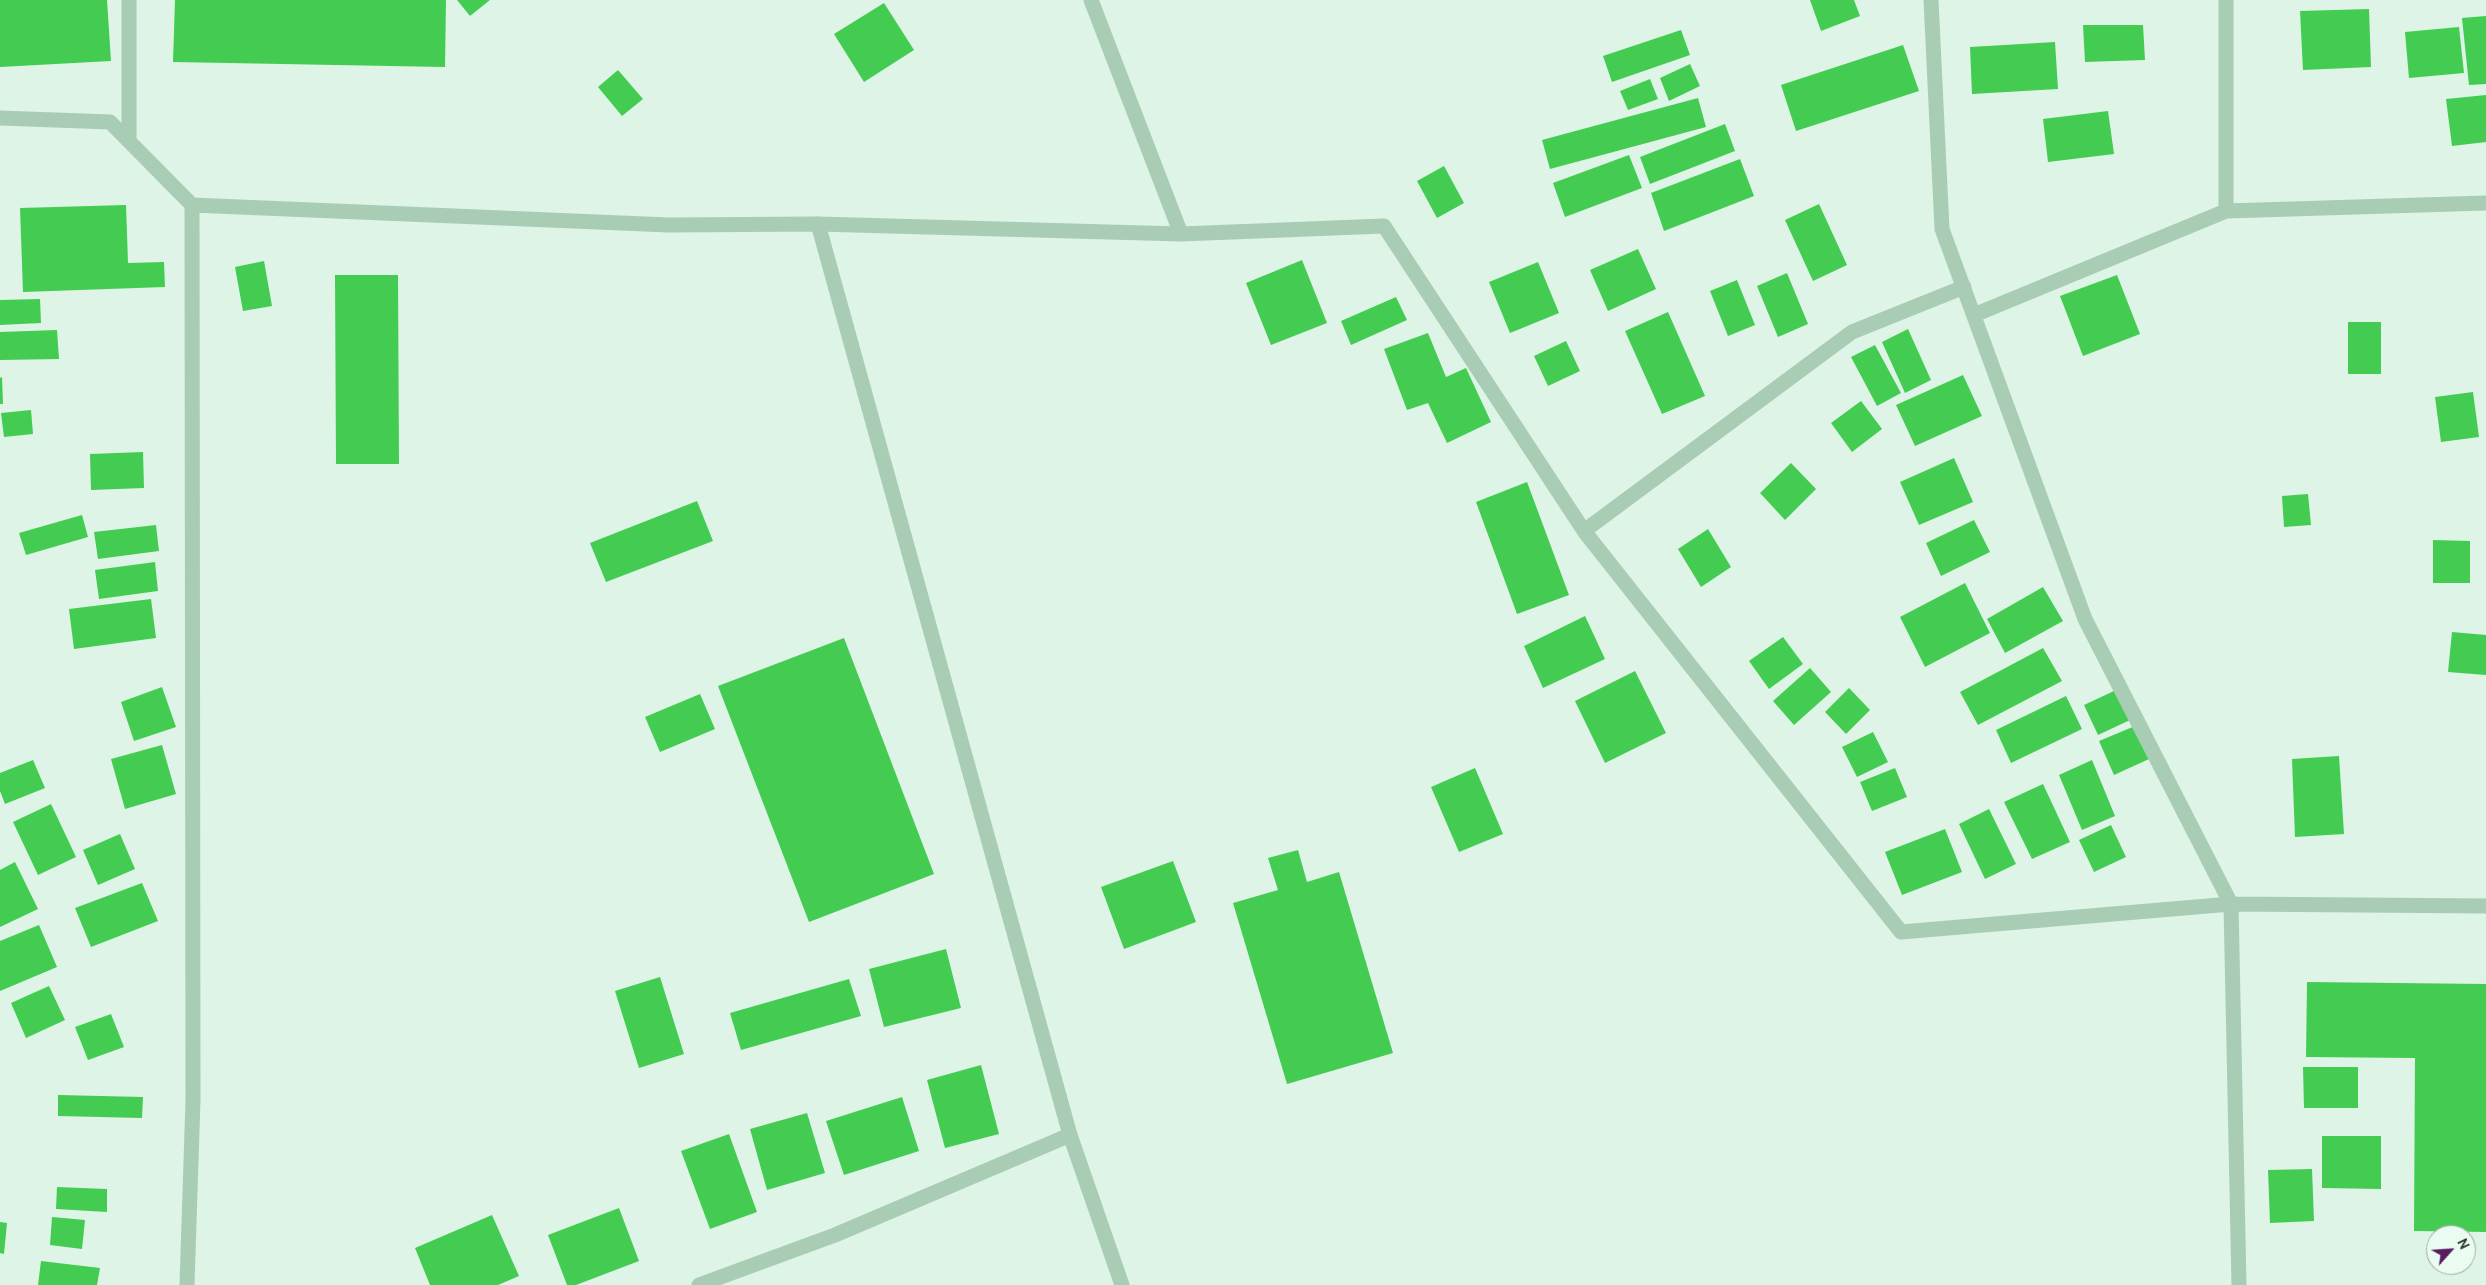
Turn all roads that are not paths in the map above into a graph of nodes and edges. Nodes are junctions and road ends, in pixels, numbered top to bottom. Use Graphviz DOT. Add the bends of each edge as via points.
graph roads {
  1 [pos="129,0"];
  2 [pos="1091,0"];
  3 [pos="1931,0"];
  4 [pos="2226,0"];
  5 [pos="0,118"];
  6 [pos="129,141"];
  7 [pos="2486,203"];
  8 [pos="192,205"];
  9 [pos="2226,211"];
  10 [pos="818,224"];
  11 [pos="1181,234"];
  12 [pos="1964,287"];
  13 [pos="1974,315"];
  14 [pos="1584,531"];
  15 [pos="2232,904"];
  16 [pos="2486,906"];
  17 [pos="1070,1135"];
  18 [pos="187,1285"];
  19 [pos="700,1285"];
  20 [pos="1122,1285"];
  21 [pos="2238,1285"];
  1 -- 6 [label="street"];
  2 -- 11 [label="street"];
  3 -- 12 [label="street" via="1942,228"];
  4 -- 9 [label="street"];
  5 -- 6 [label="street" via="110,122"];
  6 -- 8 [label="street"];
  7 -- 9 [label="street"];
  8 -- 10 [label="street" via="669,225"];
  8 -- 18 [label="street" via="193,1100"];
  9 -- 13 [label="street"];
  10 -- 11 [label="street"];
  10 -- 17 [label="street"];
  11 -- 14 [label="street" via="1384,226"];
  12 -- 13 [label="street"];
  12 -- 14 [label="street" via="1852,332"];
  13 -- 15 [label="street" via="2085,619"];
  14 -- 15 [label="street" via="1901,932"];
  15 -- 16 [label="street"];
  15 -- 21 [label="street"];
  17 -- 19 [label="street" via="835,1235"];
  17 -- 20 [label="street"];
}
